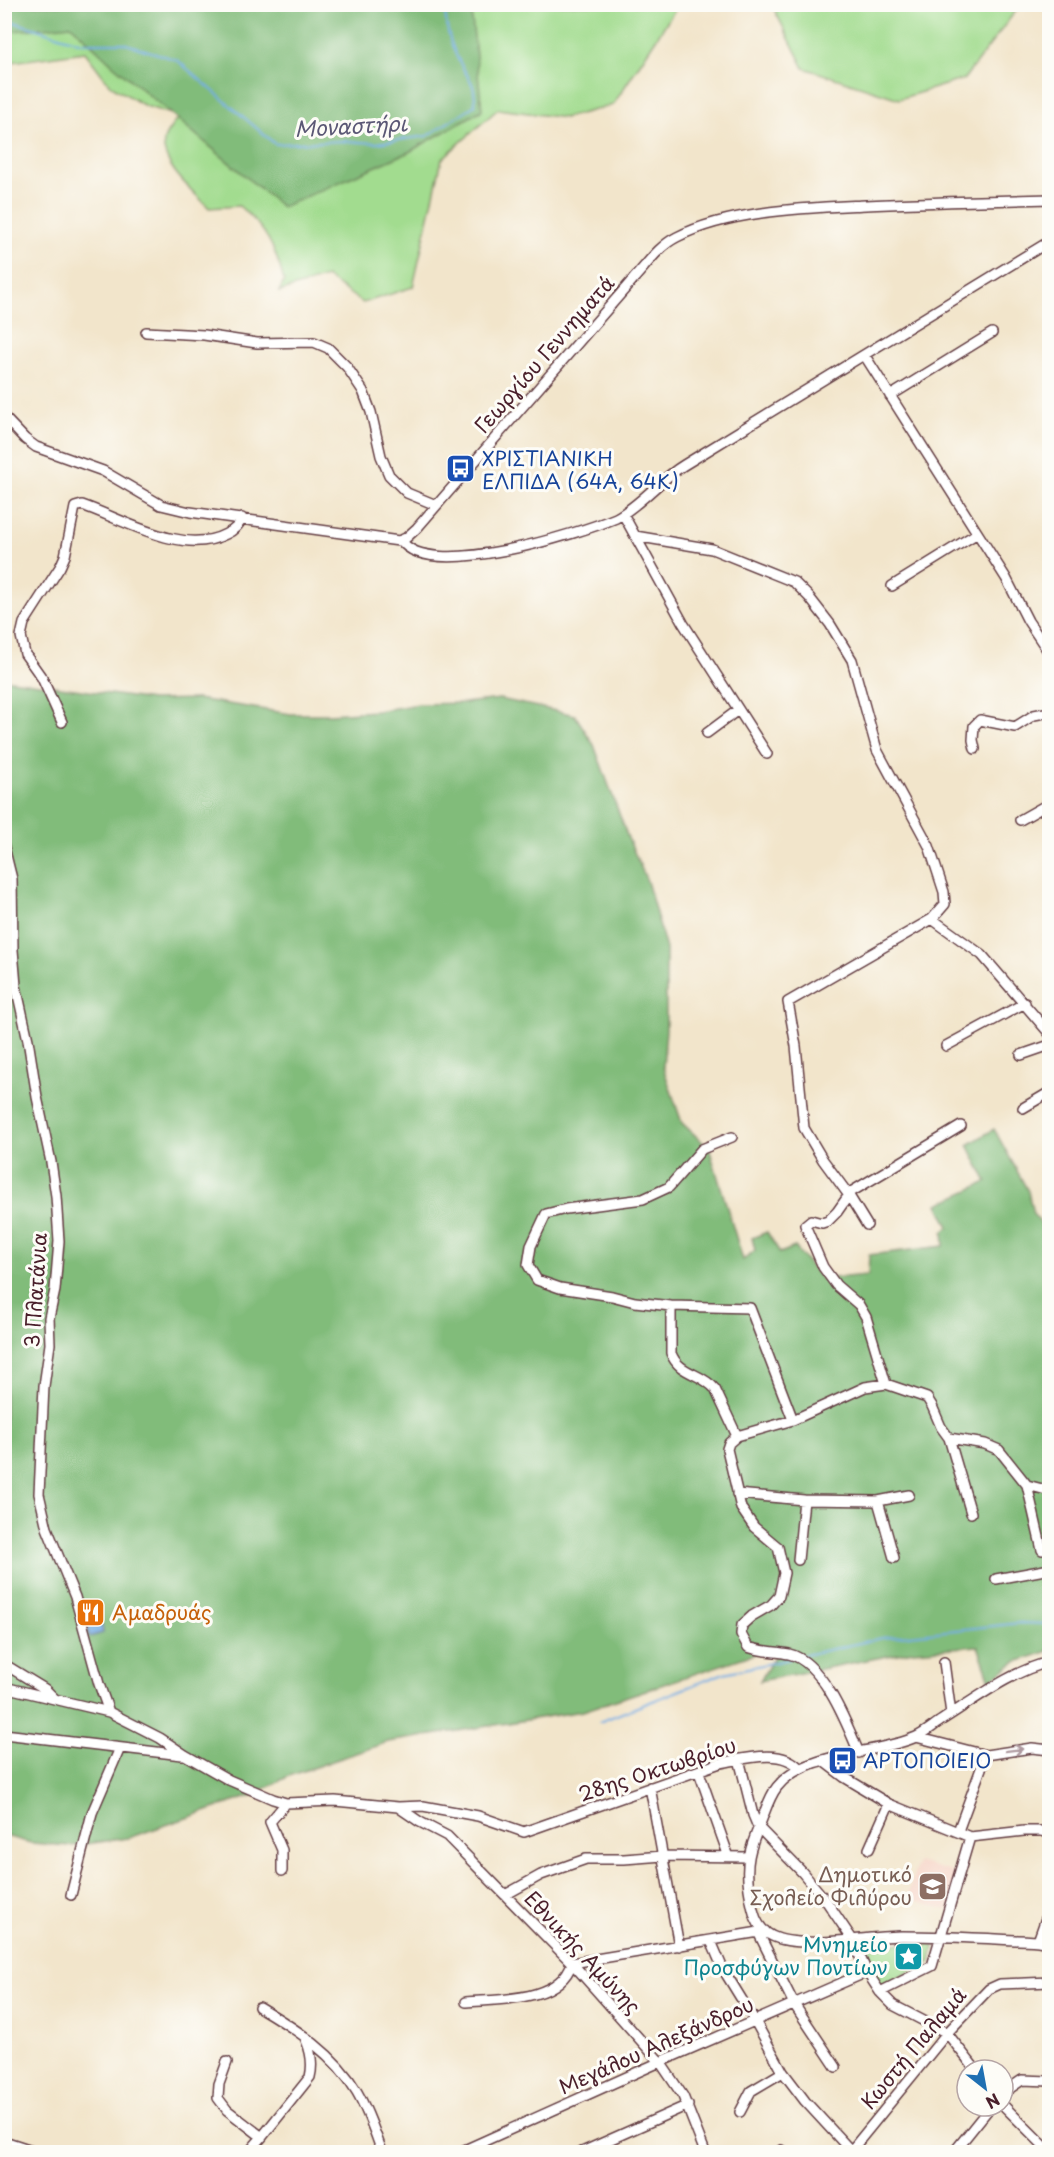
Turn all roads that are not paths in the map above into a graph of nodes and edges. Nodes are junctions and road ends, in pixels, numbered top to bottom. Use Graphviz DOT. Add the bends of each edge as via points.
graph roads {
  1 [pos="1050,199"];
  2 [pos="1050,241"];
  3 [pos="146,332"];
  4 [pos="992,333"];
  5 [pos="865,356"];
  6 [pos="890,396"];
  7 [pos="4,417"];
  8 [pos="436,505"];
  9 [pos="623,514"];
  10 [pos="242,518"];
  11 [pos="976,534"];
  12 [pos="635,536"];
  13 [pos="401,540"];
  14 [pos="892,586"];
  15 [pos="1050,654"];
  16 [pos="738,710"];
  17 [pos="1050,712"];
  18 [pos="62,722"];
  19 [pos="707,733"];
  20 [pos="975,749"];
  21 [pos="767,754"];
  22 [pos="1050,803"];
  23 [pos="1020,820"];
  24 [pos="4,847"];
  25 [pos="932,919"];
  26 [pos="1025,1003"];
  27 [pos="1050,1034"];
  28 [pos="946,1046"];
  29 [pos="1050,1046"];
  30 [pos="1021,1055"];
  31 [pos="1050,1092"];
  32 [pos="1023,1108"];
  33 [pos="961,1126"];
  34 [pos="732,1137"];
  35 [pos="848,1194"];
  36 [pos="867,1225"];
  37 [pos="671,1306"];
  38 [pos="886,1384"];
  39 [pos="793,1420"];
  40 [pos="737,1436"];
  41 [pos="949,1438"];
  42 [pos="1027,1485"];
  43 [pos="1050,1491"];
  44 [pos="737,1494"];
  45 [pos="909,1495"];
  46 [pos="804,1500"];
  47 [pos="878,1501"];
  48 [pos="971,1513"];
  49 [pos="1042,1550"];
  50 [pos="894,1558"];
  51 [pos="798,1560"];
  52 [pos="1050,1569"];
  53 [pos="996,1579"];
  54 [pos="944,1662"];
  55 [pos="1050,1662"];
  56 [pos="4,1664"];
  57 [pos="4,1687"];
  58 [pos="55,1699"];
  59 [pos="109,1712"];
  60 [pos="951,1714"];
  61 [pos="4,1734"];
  62 [pos="916,1737"];
  63 [pos="120,1748"];
  64 [pos="1050,1750"];
  65 [pos="859,1753"];
  66 [pos="185,1755"];
  67 [pos="986,1755"];
  68 [pos="739,1760"];
  69 [pos="823,1761"];
  70 [pos="800,1769"];
  71 [pos="699,1772"];
  72 [pos="650,1787"];
  73 [pos="286,1803"];
  74 [pos="889,1804"];
  75 [pos="398,1807"];
  76 [pos="758,1827"];
  77 [pos="958,1831"];
  78 [pos="1050,1833"];
  79 [pos="970,1836"];
  80 [pos="869,1849"];
  81 [pos="663,1856"];
  82 [pos="729,1857"];
  83 [pos="748,1857"];
  84 [pos="282,1871"];
  85 [pos="505,1894"];
  86 [pos="71,1895"];
  87 [pos="1050,1907"];
  88 [pos="762,1932"];
  89 [pos="941,1938"];
  90 [pos="852,1939"];
  91 [pos="711,1941"];
  92 [pos="1038,1941"];
  93 [pos="1050,1943"];
  94 [pos="680,1946"];
  95 [pos="572,1963"];
  96 [pos="867,1972"];
  97 [pos="1050,1982"];
  98 [pos="880,1992"];
  99 [pos="466,2002"];
  100 [pos="794,2004"];
  101 [pos="259,2007"];
  102 [pos="755,2021"];
  103 [pos="947,2033"];
  104 [pos="305,2038"];
  105 [pos="967,2058"];
  106 [pos="227,2062"];
  107 [pos="660,2062"];
  108 [pos="836,2067"];
  109 [pos="783,2072"];
  110 [pos="1050,2081"];
  111 [pos="1015,2085"];
  112 [pos="688,2105"];
  113 [pos="740,2112"];
  114 [pos="1015,2117"];
  115 [pos="981,2118"];
  116 [pos="262,2137"];
  117 [pos="4,2141"];
  118 [pos="1045,2151"];
  119 [pos="38,2152"];
  120 [pos="249,2152"];
  121 [pos="382,2152"];
  122 [pos="460,2152"];
  123 [pos="582,2152"];
  124 [pos="705,2152"];
  125 [pos="851,2152"];
  126 [pos="954,2152"];
  1 -- 8 [label="street, Γεωργίου Γεννηματά" via="798,208 733,219 678,236 643,268"];
  2 -- 5 [label="street"];
  3 -- 8 [label="street" via="257,343 306,342 328,348 363,390 389,475 407,493"];
  4 -- 6 [label="street"];
  5 -- 6 [label="street"];
  5 -- 9 [label="street" via="675,470"];
  6 -- 11 [label="street"];
  7 -- 10 [label="street" via="36,447 103,471 161,505"];
  8 -- 13 [label="street, Γεωργίου Γεννηματά"];
  9 -- 12 [label="street"];
  9 -- 13 [label="street" via="540,542 465,557 429,554 405,546"];
  10 -- 13 [label="street"];
  10 -- 18 [label="street" via="224,535 197,542 162,535 82,505 75,507 65,556 24,622 21,636 25,654 42,678"];
  11 -- 14 [label="street"];
  11 -- 15 [label="street"];
  12 -- 16 [label="street" via="683,623"];
  12 -- 25 [label="street" via="712,549 794,582 830,624 852,660 877,750 929,846 945,904"];
  16 -- 19 [label="street"];
  16 -- 21 [label="street"];
  17 -- 20 [label="street" via="1015,727 980,720 974,726"];
  22 -- 23 [label="street"];
  24 -- 59 [label="street, 3 Πλατάνια" via="12,879 16,986 53,1173 58,1230 39,1494"];
  25 -- 26 [label="street" via="982,955"];
  25 -- 35 [label="street" via="791,999 787,1005 796,1046 804,1128"];
  26 -- 27 [label="street"];
  26 -- 28 [label="street"];
  29 -- 30 [label="street"];
  31 -- 32 [label="street"];
  33 -- 35 [label="street"];
  34 -- 37 [label="street" via="702,1149 669,1186 643,1199 546,1214 531,1246 528,1266 537,1280 560,1288"];
  35 -- 36 [label="street"];
  35 -- 38 [label="street" via="828,1221 810,1220 805,1227 823,1267 866,1317"];
  37 -- 39 [label="street" via="750,1308"];
  37 -- 40 [label="street" via="674,1361 715,1389"];
  38 -- 39 [label="street" via="865,1387"];
  38 -- 41 [label="street" via="927,1398"];
  39 -- 40 [label="street"];
  40 -- 44 [label="street" via="727,1449"];
  41 -- 42 [label="street" via="999,1450"];
  41 -- 48 [label="street"];
  42 -- 43 [label="street"];
  42 -- 49 [label="street"];
  44 -- 46 [label="street"];
  44 -- 65 [label="street" via="754,1527 778,1547 784,1573 779,1596 742,1625 741,1634 748,1647 790,1654 824,1681"];
  45 -- 47 [label="street"];
  46 -- 47 [label="street"];
  46 -- 51 [label="street"];
  47 -- 50 [label="street"];
  52 -- 53 [label="street"];
  54 -- 60 [label="street"];
  55 -- 60 [label="street" via="1018,1674"];
  56 -- 58 [label="street"];
  57 -- 58 [label="street"];
  58 -- 59 [label="street"];
  59 -- 66 [label="street"];
  60 -- 62 [label="street"];
  61 -- 63 [label="street"];
  62 -- 65 [label="street"];
  62 -- 67 [label="street"];
  63 -- 66 [label="street"];
  63 -- 86 [label="street" via="92,1813"];
  67 -- 64 [label="street, one-way" via="1032,1748"];
  65 -- 69 [label="street"];
  66 -- 73 [label="street" via="229,1780"];
  67 -- 77 [label="street"];
  68 -- 70 [label="street, 28ης Οκτωβρίου" via="781,1758"];
  68 -- 71 [label="street, 28ης Οκτωβρίου"];
  68 -- 76 [label="street"];
  69 -- 70 [label="street"];
  69 -- 74 [label="street"];
  70 -- 76 [label="street" via="777,1787"];
  71 -- 72 [label="street, 28ης Οκτωβρίου"];
  71 -- 82 [label="street"];
  72 -- 75 [label="street, 28ης Οκτωβρίου" via="524,1832 452,1810"];
  72 -- 81 [label="street"];
  73 -- 75 [label="street, 28ης Οκτωβρίου" via="335,1801"];
  73 -- 84 [label="street" via="270,1821 282,1850"];
  74 -- 77 [label="street"];
  74 -- 80 [label="street"];
  75 -- 85 [label="street, Εθνικής Αμύνης" via="447,1836"];
  76 -- 83 [label="street"];
  76 -- 90 [label="street" via="815,1887"];
  77 -- 79 [label="street"];
  78 -- 79 [label="street"];
  79 -- 89 [label="street"];
  81 -- 82 [label="street"];
  81 -- 85 [label="street" via="586,1859 541,1875"];
  81 -- 94 [label="street"];
  82 -- 83 [label="street"];
  83 -- 88 [label="street" via="748,1881"];
  85 -- 95 [label="street, Εθνικής Αμύνης"];
  87 -- 92 [label="street"];
  88 -- 90 [label="street" via="795,1941"];
  88 -- 91 [label="street"];
  88 -- 100 [label="street"];
  89 -- 90 [label="street"];
  89 -- 92 [label="street"];
  89 -- 98 [label="street" via="932,1966"];
  90 -- 96 [label="street"];
  91 -- 94 [label="street"];
  91 -- 102 [label="street"];
  92 -- 93 [label="street"];
  94 -- 95 [label="street"];
  95 -- 99 [label="street" via="568,1975 544,1991"];
  95 -- 107 [label="street, Εθνικής Αμύνης"];
  96 -- 98 [label="street"];
  96 -- 100 [label="street, Μεγάλου Αλεξάνδρου"];
  97 -- 103 [label="street, Κωστή Παλαμά" via="994,1985"];
  98 -- 103 [label="street" via="900,2009"];
  100 -- 102 [label="street, Μεγάλου Αλεξάνδρου"];
  100 -- 108 [label="street"];
  101 -- 104 [label="street"];
  102 -- 107 [label="street, Μεγάλου Αλεξάνδρου"];
  102 -- 109 [label="street"];
  103 -- 105 [label="street"];
  103 -- 125 [label="street, Κωστή Παλαμά"];
  104 -- 116 [label="street" via="310,2049 310,2078"];
  104 -- 121 [label="street" via="332,2059 357,2092"];
  106 -- 116 [label="street" via="218,2098 227,2110"];
  107 -- 112 [label="street, Εθνικής Αμύνης"];
  107 -- 122 [label="street, Μεγάλου Αλεξάνδρου"];
  109 -- 113 [label="street" via="751,2091"];
  109 -- 125 [label="street"];
  110 -- 111 [label="street" via="1022,2080"];
  112 -- 123 [label="street"];
  112 -- 124 [label="street, Εθνικής Αμύνης"];
  114 -- 118 [label="street"];
  115 -- 126 [label="street"];
  116 -- 120 [label="street"];
  117 -- 119 [label="street"];
}
